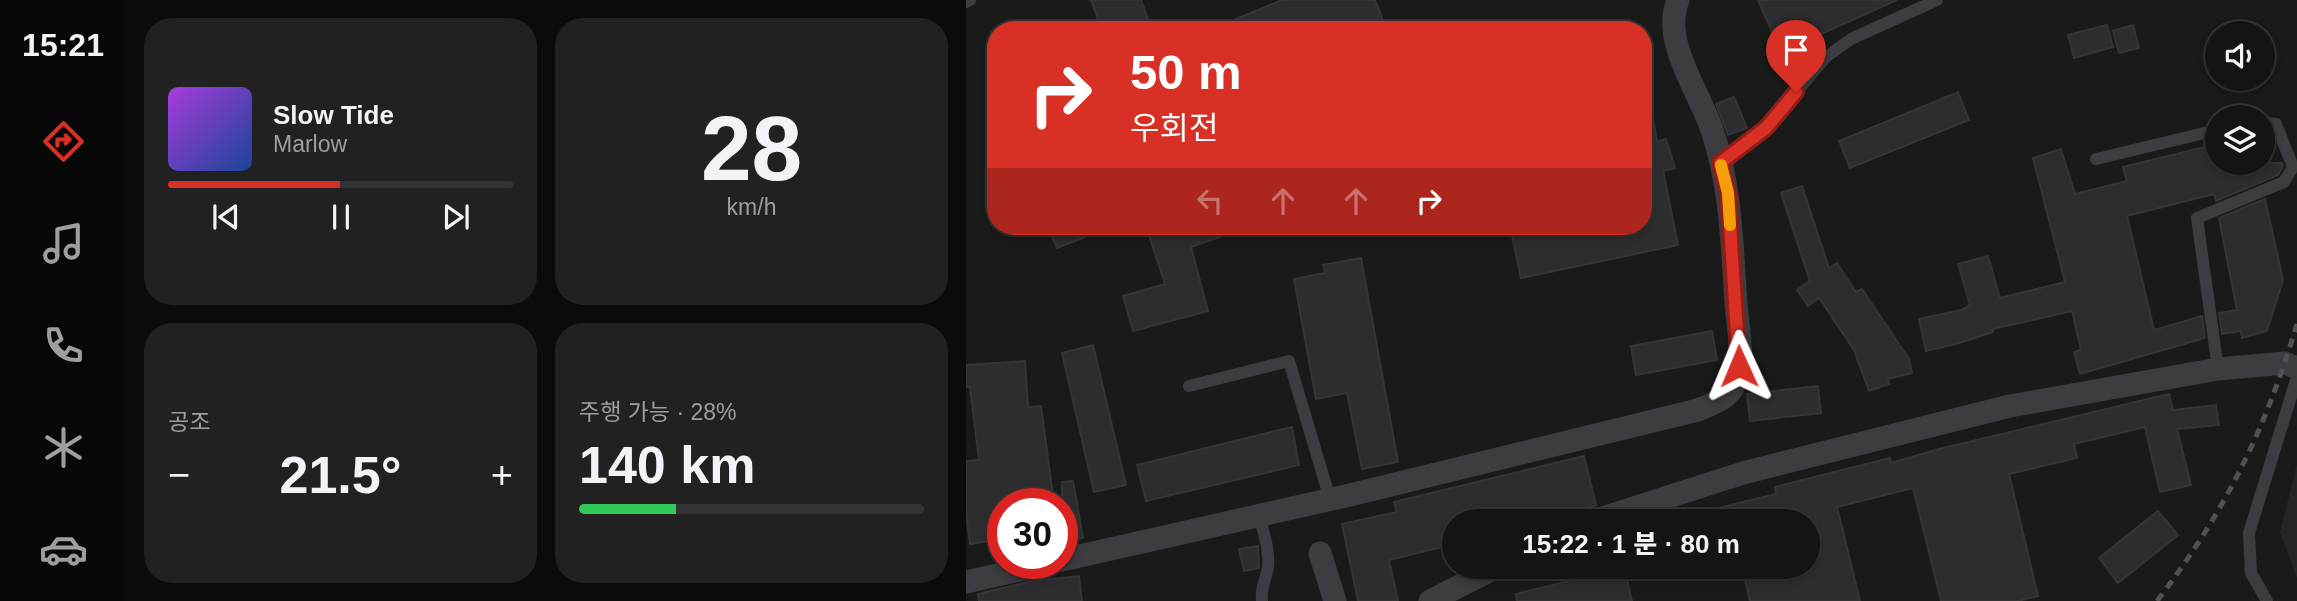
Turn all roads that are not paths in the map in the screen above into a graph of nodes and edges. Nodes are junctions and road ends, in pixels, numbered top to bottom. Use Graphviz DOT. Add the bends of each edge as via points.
graph roads {
  1 [pos="1678,0"];
  2 [pos="1937,0"];
  3 [pos="2275,124"];
  4 [pos="2205,133"];
  5 [pos="2096,159"];
  6 [pos="1720,163"];
  7 [pos="2297,368"];
  8 [pos="2218,369"];
  9 [pos="2297,377"];
  10 [pos="1189,386"];
  11 [pos="1330,499"];
  12 [pos="1631,509"];
  13 [pos="1259,515"];
  14 [pos="1320,553"];
  15 [pos="1078,556"];
  16 [pos="987,577"];
  17 [pos="1473,579"];
  18 [pos="966,582"];
  19 [pos="1262,601"];
  20 [pos="1335,601"];
  21 [pos="1430,601"];
  22 [pos="2267,601"];
  1 -- 6 [label="street" via="1671,17 1675,38 1712,130"];
  2 -- 6 [label="lane" via="1851,39 1826,57 1766,128"];
  3 -- 8 [label="lane" via="2293,167 2284,183 2197,218"];
  4 -- 5 [label="lane"];
  6 -- 11 [label="street" via="1728,193 1740,348 1735,384 1723,399 1698,410"];
  7 -- 8 [label="street" via="2285,363"];
  8 -- 12 [label="street" via="2010,406 1743,473"];
  9 -- 22 [label="lane" via="2249,533 2251,573"];
  10 -- 11 [label="lane" via="1289,361"];
  11 -- 13 [label="street"];
  13 -- 15 [label="street"];
  13 -- 19 [label="lane" via="1268,556 1268,571 1260,588"];
  14 -- 20 [label="street"];
  16 -- 18 [label="street"];
  17 -- 21 [label="street"];
}
